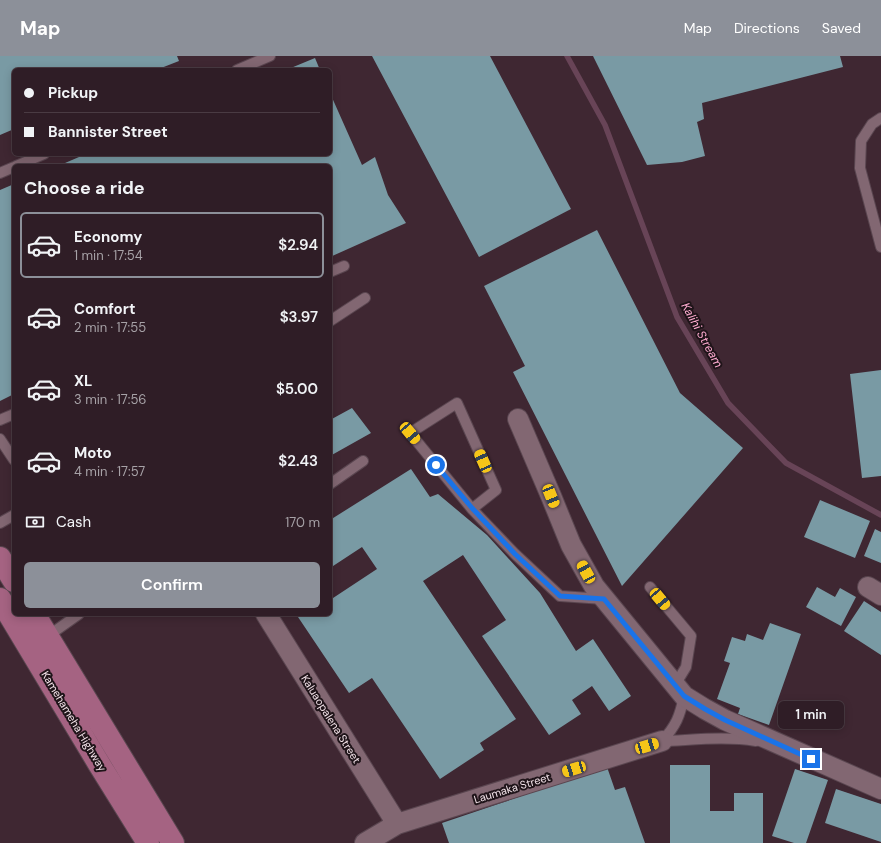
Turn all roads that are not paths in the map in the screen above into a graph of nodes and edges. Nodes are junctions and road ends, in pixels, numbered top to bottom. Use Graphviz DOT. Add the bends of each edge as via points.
graph roads {
  1 [pos="270,56"];
  2 [pos="243,68"];
  3 [pos="881,118"];
  4 [pos="39,156"];
  5 [pos="20,164"];
  6 [pos="12,167"];
  7 [pos="0,173"];
  8 [pos="881,247"];
  9 [pos="344,266"];
  10 [pos="332,271"];
  11 [pos="365,298"];
  12 [pos="332,320"];
  13 [pos="12,415"];
  14 [pos="518,419"];
  15 [pos="0,420"];
  16 [pos="0,439"];
  17 [pos="12,457"];
  18 [pos="363,461"];
  19 [pos="332,483"];
  20 [pos="472,508"];
  21 [pos="12,516"];
  22 [pos="0,522"];
  23 [pos="0,558"];
  24 [pos="12,578"];
  25 [pos="650,587"];
  26 [pos="604,599"];
  27 [pos="5,604"];
  28 [pos="12,616"];
  29 [pos="12,616"];
  30 [pos="35,616"];
  31 [pos="76,616"];
  32 [pos="267,616"];
  33 [pos="48,636"];
  34 [pos="680,690"];
  35 [pos="662,741"];
  36 [pos="783,746"];
  37 [pos="881,789"];
  38 [pos="397,824"];
  39 [pos="148,843"];
  40 [pos="173,843"];
  41 [pos="365,843"];
  1 -- 2 [label="lane"];
  3 -- 8 [label="lane" via="872,124 861,141 860,168"];
  4 -- 5 [label="lane"];
  6 -- 7 [label="lane"];
  9 -- 10 [label="lane"];
  11 -- 12 [label="lane"];
  13 -- 15 [label="lane"];
  14 -- 26 [label="street" via="571,545"];
  16 -- 17 [label="lane"];
  18 -- 19 [label="lane"];
  20 -- 20 [label="lane" via="410,433 457,404 496,490"];
  20 -- 26 [label="lane" via="515,554 560,596"];
  21 -- 22 [label="lane"];
  23 -- 24 [label="main road"];
  25 -- 34 [label="lane" via="691,636"];
  26 -- 34 [label="street"];
  27 -- 28 [label="main road, Kamehameha Highway"];
  29 -- 39 [label="main road, Kamehameha Highway"];
  30 -- 33 [label="main road, Kamehameha Highway"];
  31 -- 33 [label="lane"];
  32 -- 38 [label="street, Kaluaopalena Street"];
  33 -- 40 [label="main road, Kamehameha Highway"];
  34 -- 35 [label="lane" via="680,715 671,732"];
  34 -- 36 [label="street" via="705,709"];
  35 -- 36 [label="lane" via="731,738"];
  35 -- 38 [label="street, Laumaka Street"];
  36 -- 37 [label="street"];
  38 -- 41 [label="street, Laumaka Street"];
}
